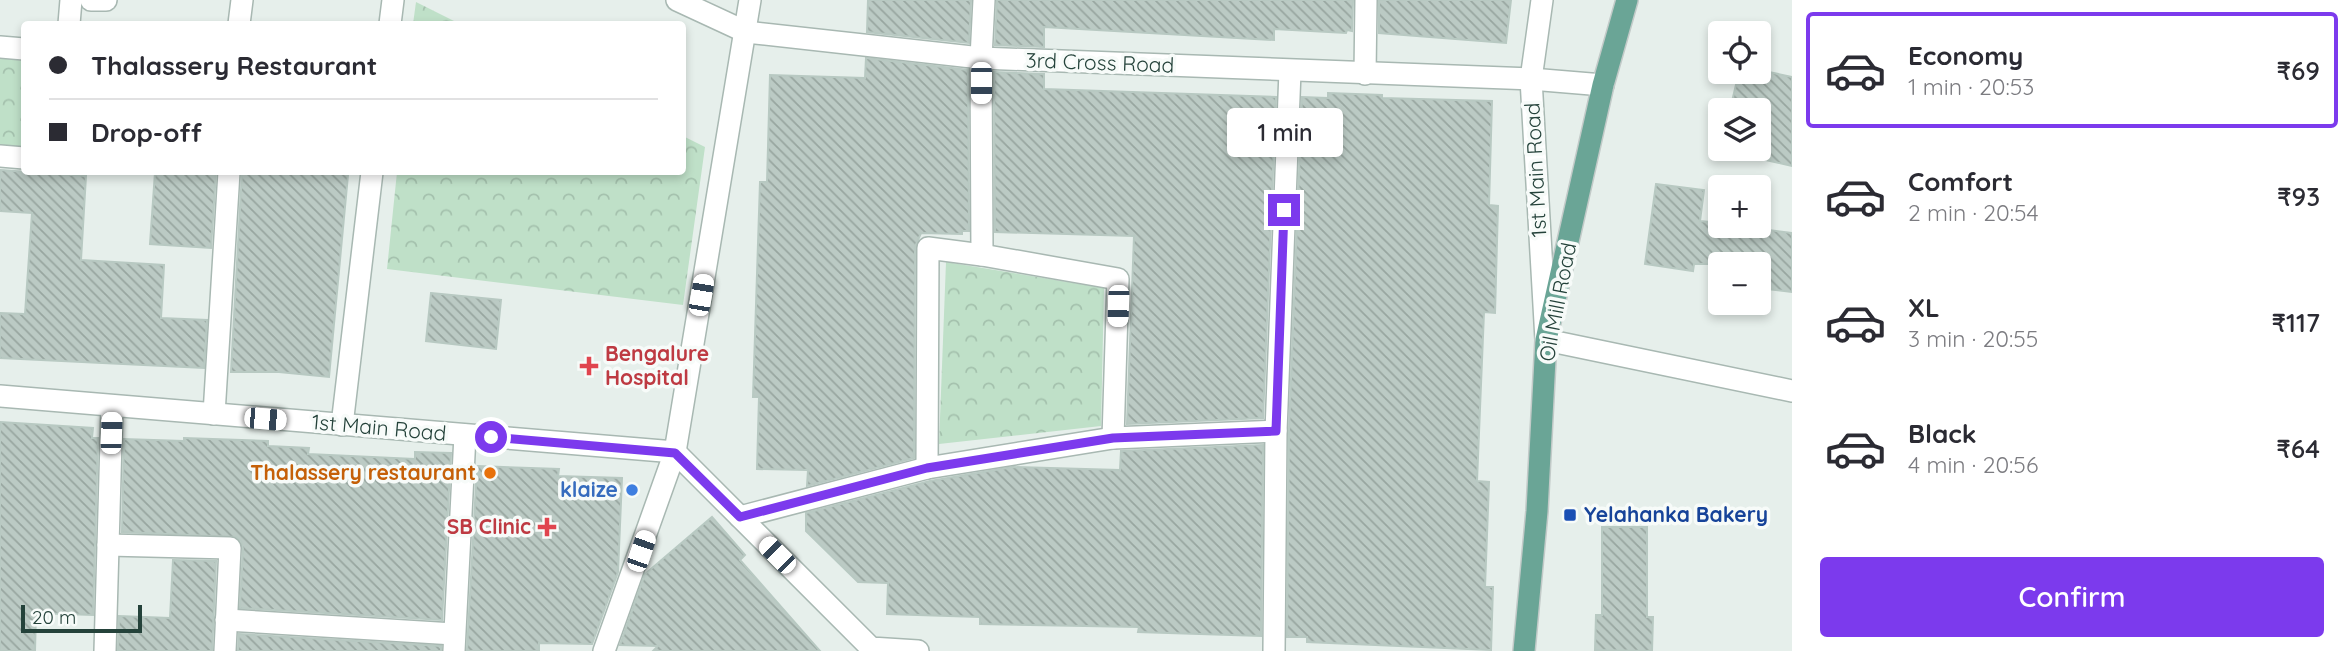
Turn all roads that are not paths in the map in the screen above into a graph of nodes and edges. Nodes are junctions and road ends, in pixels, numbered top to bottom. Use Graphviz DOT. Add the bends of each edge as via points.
graph roads {
  1 [pos="71,0"];
  2 [pos="91,0"];
  3 [pos="106,0"];
  4 [pos="242,0"];
  5 [pos="393,0"];
  6 [pos="677,0"];
  7 [pos="750,0"];
  8 [pos="984,0"];
  9 [pos="1366,0"];
  10 [pos="1542,0"];
  11 [pos="1627,0"];
  12 [pos="69,21"];
  13 [pos="239,21"];
  14 [pos="390,21"];
  15 [pos="746,32"];
  16 [pos="0,47"];
  17 [pos="21,49"];
  18 [pos="981,58"];
  19 [pos="1290,71"];
  20 [pos="1365,74"];
  21 [pos="1531,79"];
  22 [pos="1603,85"];
  23 [pos="0,156"];
  24 [pos="21,158"];
  25 [pos="229,175"];
  26 [pos="372,175"];
  27 [pos="982,255"];
  28 [pos="1546,340"];
  29 [pos="1792,391"];
  30 [pos="0,396"];
  31 [pos="112,406"];
  32 [pos="214,414"];
  33 [pos="342,425"];
  34 [pos="1276,431"];
  35 [pos="465,435"];
  36 [pos="1113,438"];
  37 [pos="675,453"];
  38 [pos="927,468"];
  39 [pos="740,517"];
  40 [pos="108,545"];
  41 [pos="226,620"];
  42 [pos="454,642"];
  43 [pos="606,649"];
  44 [pos="871,650"];
  45 [pos="105,651"];
  46 [pos="225,651"];
  47 [pos="918,651"];
  48 [pos="1274,651"];
  49 [pos="1524,651"];
  1 -- 12 [label="street"];
  2 -- 3 [label="street"];
  4 -- 13 [label="street"];
  5 -- 14 [label="street"];
  6 -- 15 [label="street, 3rd Cross Road"];
  7 -- 15 [label="street"];
  8 -- 18 [label="street"];
  9 -- 20 [label="street"];
  10 -- 21 [label="street, 1st Main Road"];
  11 -- 22 [label="main road, Oil Mill Road"];
  15 -- 18 [label="street, 3rd Cross Road"];
  15 -- 37 [label="street"];
  16 -- 17 [label="street"];
  18 -- 19 [label="street, 3rd Cross Road"];
  18 -- 27 [label="street"];
  19 -- 20 [label="street, 3rd Cross Road"];
  19 -- 34 [label="street"];
  20 -- 21 [label="street, 3rd Cross Road"];
  21 -- 22 [label="street, 3rd Cross Road"];
  21 -- 28 [label="street, 1st Main Road"];
  22 -- 28 [label="main road, Oil Mill Road"];
  23 -- 24 [label="street"];
  25 -- 32 [label="street"];
  26 -- 33 [label="street"];
  27 -- 36 [label="street" via="1118,279"];
  27 -- 38 [label="street" via="928,248"];
  28 -- 29 [label="street"];
  28 -- 49 [label="main road, Oil Mill Road"];
  30 -- 31 [label="street, 1st Main Road"];
  31 -- 32 [label="street, 1st Main Road"];
  31 -- 40 [label="street"];
  32 -- 33 [label="street, 1st Main Road"];
  33 -- 35 [label="street, 1st Main Road"];
  34 -- 36 [label="street"];
  34 -- 48 [label="street"];
  35 -- 37 [label="street, 1st Main Road"];
  35 -- 42 [label="street"];
  36 -- 38 [label="street"];
  37 -- 39 [label="street"];
  37 -- 43 [label="street"];
  38 -- 39 [label="street"];
  39 -- 44 [label="street"];
  40 -- 41 [label="street" via="230,548"];
  40 -- 45 [label="street"];
  41 -- 42 [label="street"];
  41 -- 46 [label="street"];
  44 -- 47 [label="street"];
}
